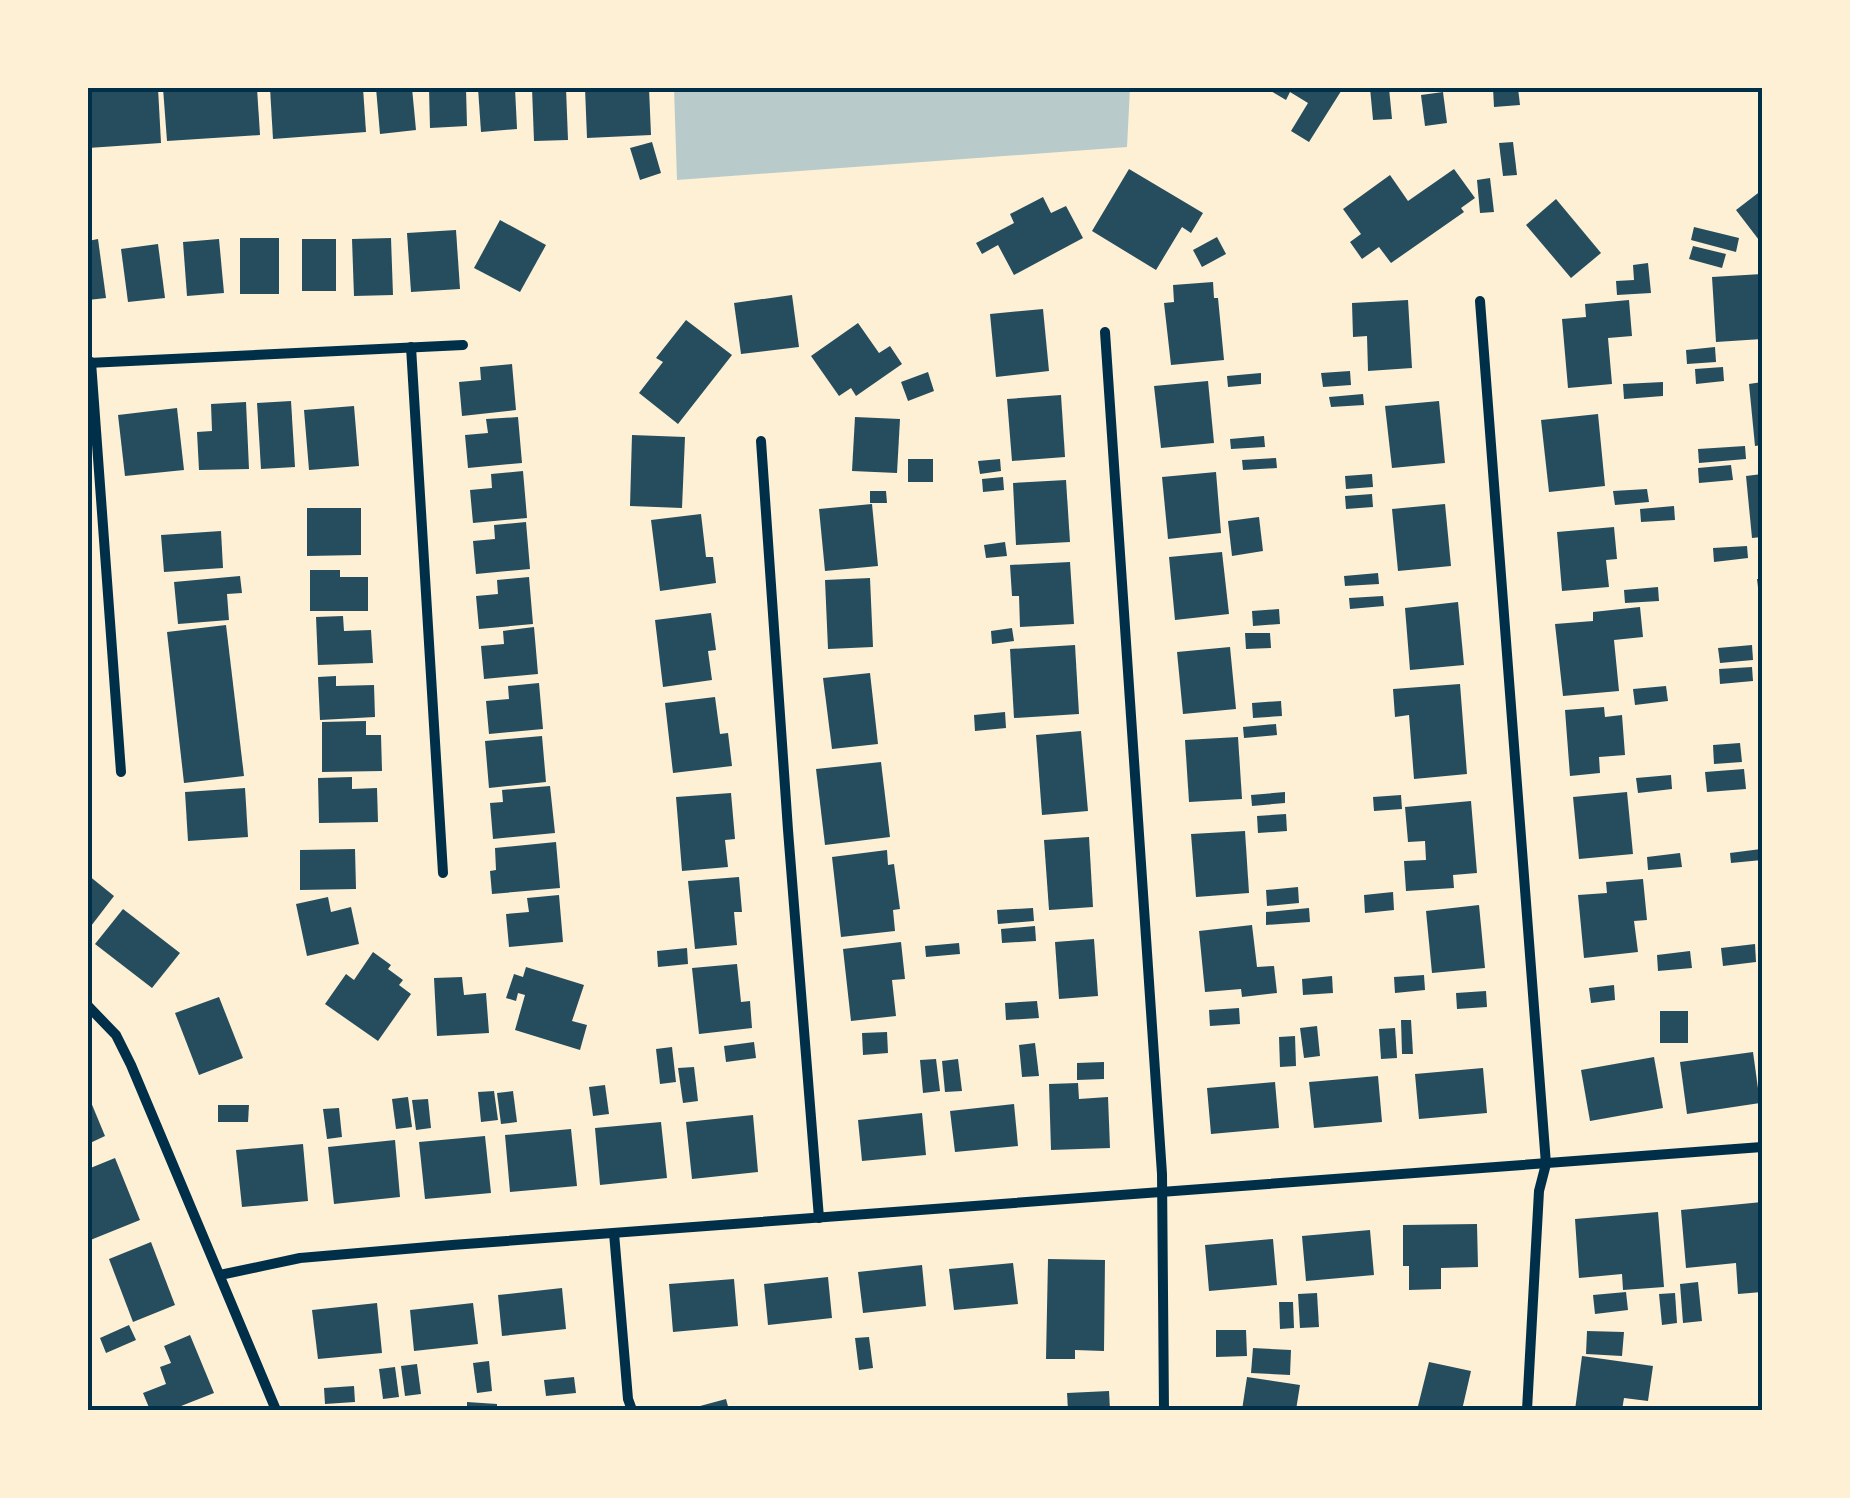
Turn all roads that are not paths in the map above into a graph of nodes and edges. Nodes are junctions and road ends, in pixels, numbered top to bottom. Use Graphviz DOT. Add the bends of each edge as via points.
graph roads {
  1 [pos="1480,302"];
  2 [pos="1105,332"];
  3 [pos="462,344"];
  4 [pos="411,347"];
  5 [pos="89,362"];
  6 [pos="760,441"];
  7 [pos="121,772"];
  8 [pos="443,873"];
  9 [pos="88,1006"];
  10 [pos="1762,1147"];
  11 [pos="1546,1164"];
  12 [pos="1162,1191"];
  13 [pos="819,1218"];
  14 [pos="614,1233"];
  15 [pos="220,1274"];
  16 [pos="276,1410"];
  17 [pos="632,1410"];
  18 [pos="1164,1410"];
  19 [pos="1527,1410"];
  1 -- 11 [label="street"];
  2 -- 12 [label="street"];
  3 -- 4 [label="street"];
  4 -- 5 [label="street"];
  4 -- 8 [label="street"];
  5 -- 7 [label="street"];
  6 -- 13 [label="street"];
  9 -- 15 [label="street" via="116,1035 131,1065"];
  10 -- 11 [label="street"];
  11 -- 12 [label="street"];
  11 -- 19 [label="street"];
  12 -- 13 [label="street"];
  12 -- 18 [label="street"];
  13 -- 14 [label="street"];
  14 -- 15 [label="street" via="300,1258"];
  14 -- 17 [label="street"];
  15 -- 16 [label="street"];
}
